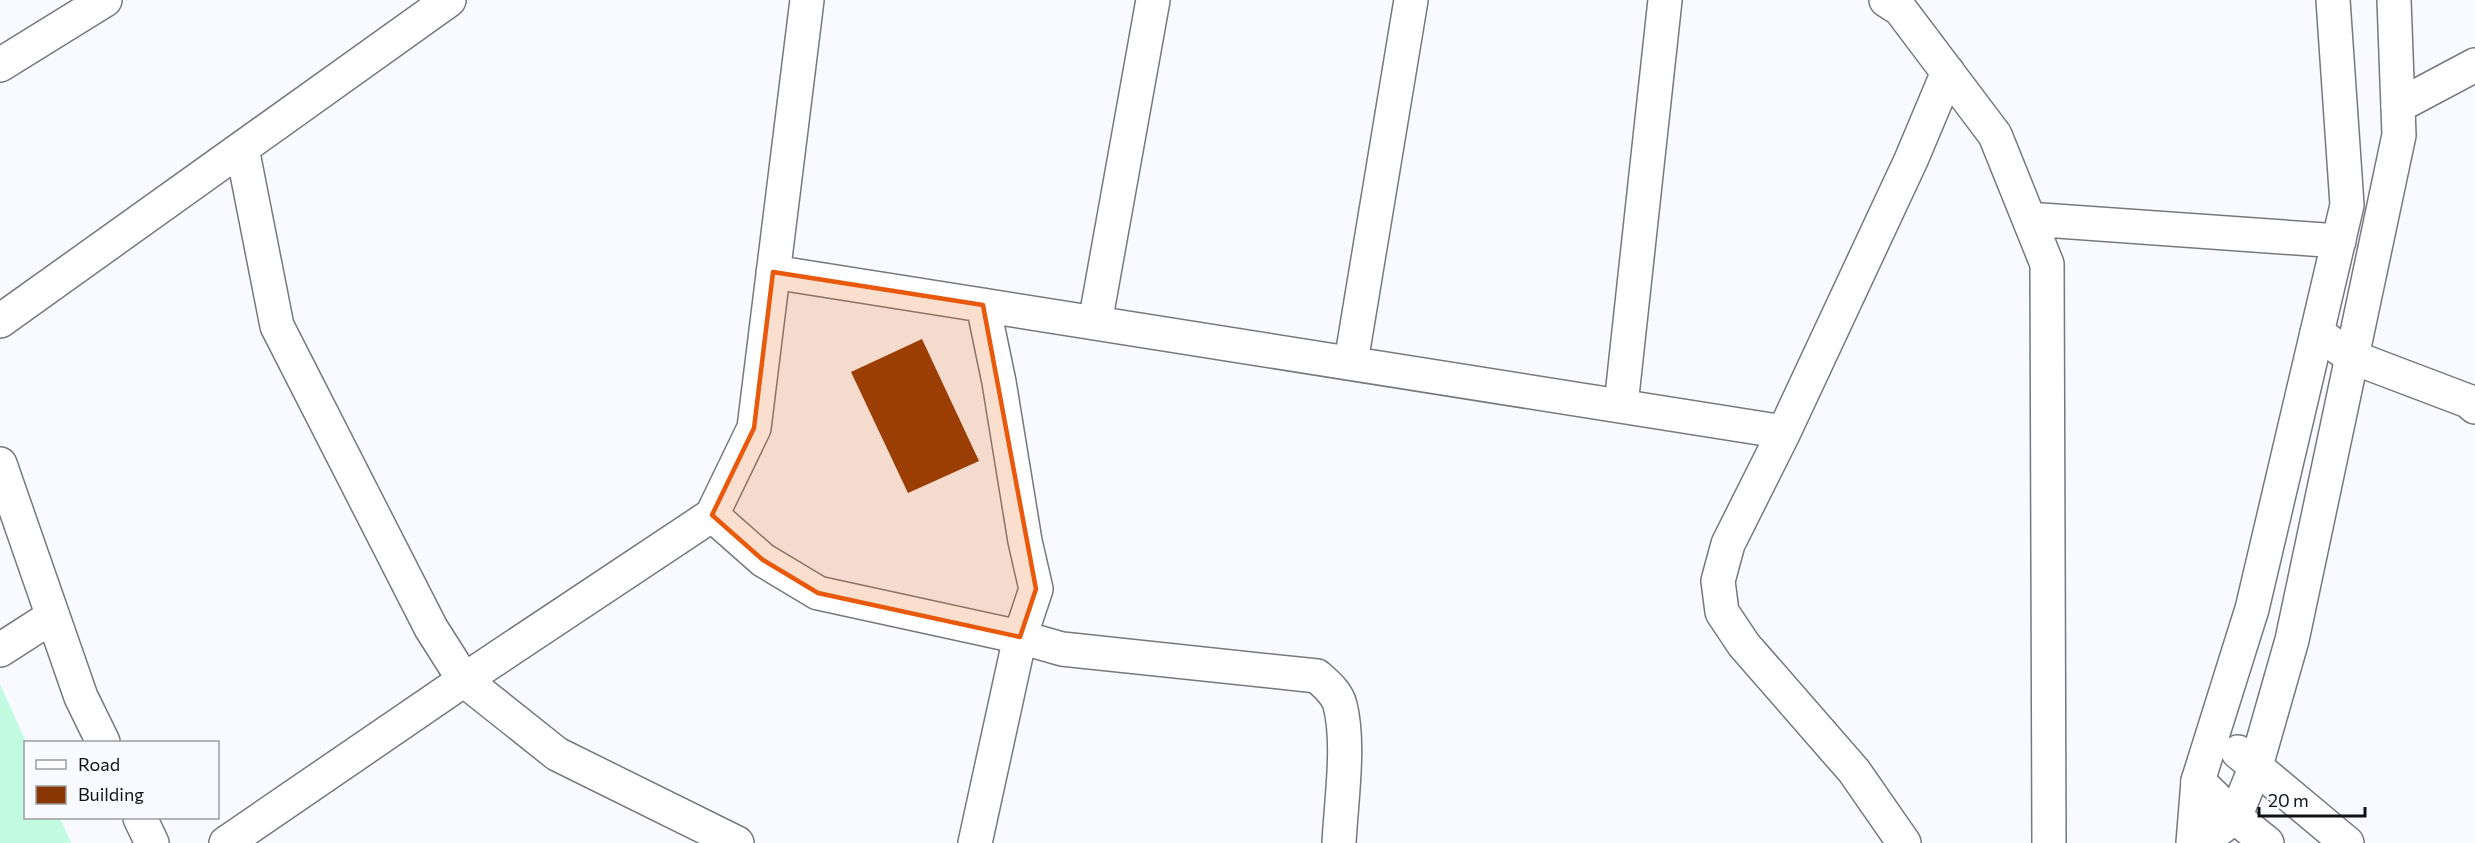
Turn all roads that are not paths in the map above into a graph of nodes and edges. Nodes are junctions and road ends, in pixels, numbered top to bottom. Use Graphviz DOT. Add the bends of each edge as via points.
graph roads {
  1 [pos="105,0"];
  2 [pos="449,0"];
  3 [pos="807,0"];
  4 [pos="1153,0"];
  5 [pos="1411,0"];
  6 [pos="1665,0"];
  7 [pos="1886,0"];
  8 [pos="2333,0"];
  9 [pos="2394,0"];
  10 [pos="2475,64"];
  11 [pos="0,65"];
  12 [pos="1948,72"];
  13 [pos="2398,106"];
  14 [pos="242,148"];
  15 [pos="2029,219"];
  16 [pos="2338,241"];
  17 [pos="773,272"];
  18 [pos="983,305"];
  19 [pos="0,321"];
  20 [pos="1095,323"];
  21 [pos="2317,333"];
  22 [pos="2352,357"];
  23 [pos="1351,362"];
  24 [pos="1621,405"];
  25 [pos="2475,407"];
  26 [pos="1784,432"];
  27 [pos="0,464"];
  28 [pos="712,515"];
  29 [pos="53,616"];
  30 [pos="1020,637"];
  31 [pos="0,650"];
  32 [pos="464,680"];
  33 [pos="2215,733"];
  34 [pos="103,741"];
  35 [pos="2256,766"];
  36 [pos="2198,781"];
  37 [pos="2235,817"];
  38 [pos="140,819"];
  39 [pos="152,843"];
  40 [pos="226,843"];
  41 [pos="737,843"];
  42 [pos="975,843"];
  43 [pos="1338,843"];
  44 [pos="1904,843"];
  45 [pos="2049,843"];
  46 [pos="2193,843"];
  47 [pos="2200,843"];
  48 [pos="2267,843"];
  49 [pos="2347,843"];
  1 -- 11 [label="street"];
  2 -- 14 [label="street"];
  3 -- 17 [label="street"];
  4 -- 20 [label="street"];
  5 -- 23 [label="street"];
  6 -- 24 [label="street"];
  7 -- 12 [label="street" via="1900,9"];
  8 -- 16 [label="street" via="2347,205"];
  9 -- 13 [label="street"];
  10 -- 13 [label="street"];
  12 -- 15 [label="street" via="1995,135"];
  12 -- 26 [label="street"];
  13 -- 22 [label="street" via="2398,135"];
  14 -- 19 [label="street"];
  14 -- 32 [label="street" via="277,326 431,628"];
  15 -- 16 [label="street"];
  15 -- 45 [label="street" via="2047,264"];
  16 -- 21 [label="street"];
  17 -- 18 [label="street"];
  17 -- 28 [label="street" via="754,428"];
  18 -- 20 [label="street"];
  18 -- 30 [label="street" via="1036,589"];
  20 -- 23 [label="street"];
  21 -- 22 [label="street"];
  21 -- 33 [label="street" via="2252,609"];
  22 -- 25 [label="street"];
  22 -- 35 [label="street" via="2292,640"];
  23 -- 24 [label="street"];
  24 -- 26 [label="street"];
  26 -- 44 [label="street" via="1728,544 1718,581 1722,612 1744,645 1854,771"];
  27 -- 29 [label="street"];
  28 -- 30 [label="street" via="763,560 818,593"];
  28 -- 32 [label="street"];
  29 -- 31 [label="street"];
  29 -- 34 [label="street" via="81,697"];
  30 -- 42 [label="street"];
  30 -- 43 [label="street" via="1062,648 1317,676 1340,703 1344,735"];
  32 -- 40 [label="street"];
  32 -- 41 [label="street" via="557,754"];
  33 -- 35 [label="street"];
  33 -- 36 [label="street"];
  35 -- 37 [label="street"];
  35 -- 49 [label="street"];
  36 -- 37 [label="street"];
  36 -- 46 [label="street"];
  37 -- 47 [label="street"];
  37 -- 48 [label="street"];
  38 -- 39 [label="street"];
}
